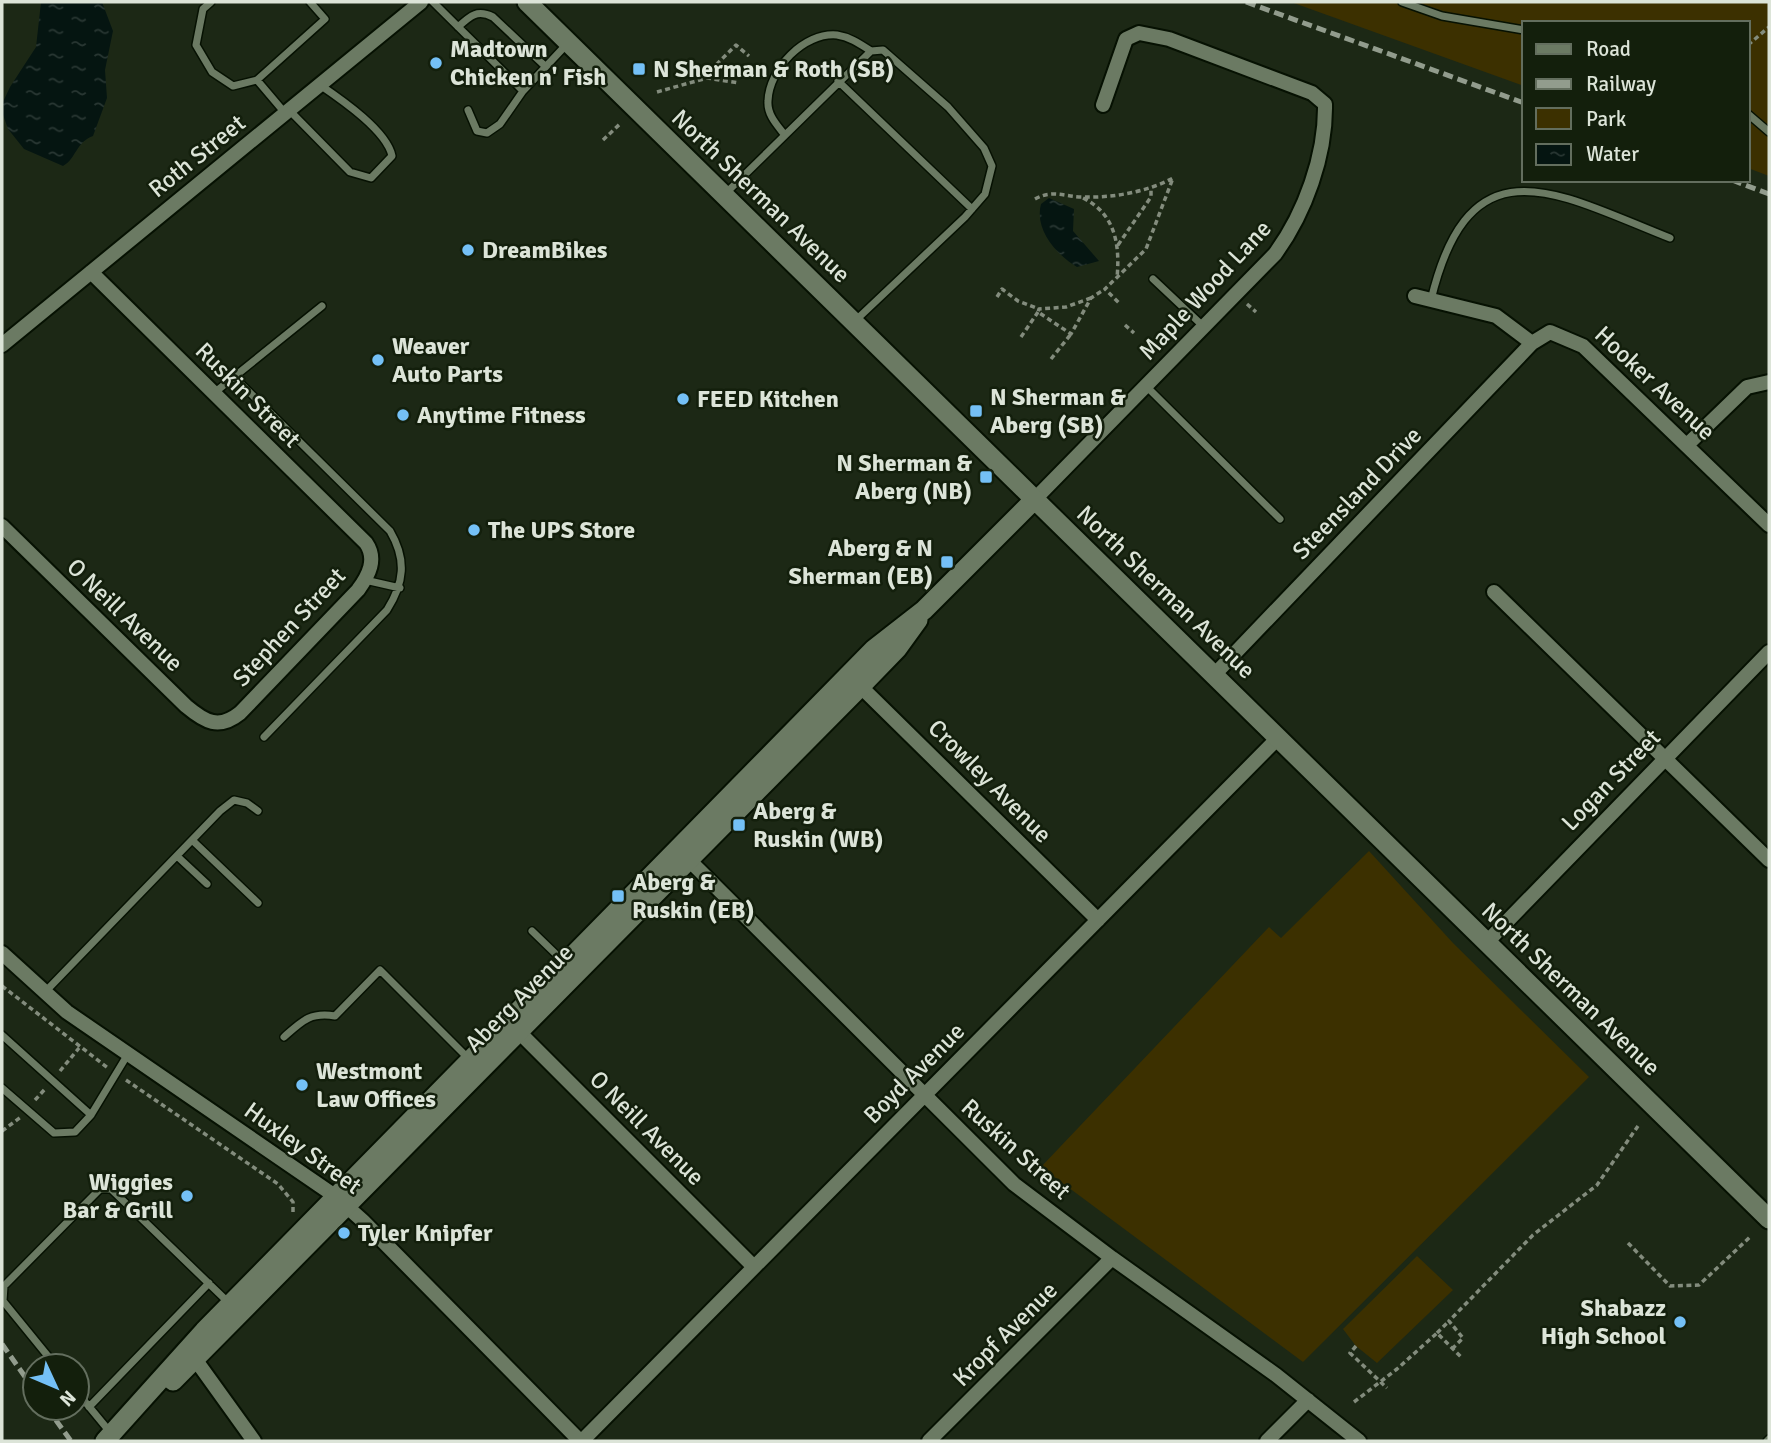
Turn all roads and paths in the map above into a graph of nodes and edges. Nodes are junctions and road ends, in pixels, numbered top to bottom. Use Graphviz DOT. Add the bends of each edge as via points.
graph roads {
  1 [pos="211,2"];
  2 [pos="310,2"];
  3 [pos="421,2"];
  4 [pos="433,2"];
  5 [pos="527,2"];
  6 [pos="1402,2"];
  7 [pos="458,27"];
  8 [pos="1769,27"];
  9 [pos="1522,30"];
  10 [pos="570,42"];
  11 [pos="1750,43"];
  12 [pos="871,51"];
  13 [pos="749,56"];
  14 [pos="545,66"];
  15 [pos="707,78"];
  16 [pos="257,80"];
  17 [pos="838,81"];
  18 [pos="739,83"];
  19 [pos="320,85"];
  20 [pos="523,91"];
  21 [pos="657,92"];
  22 [pos="1103,105"];
  23 [pos="468,110"];
  24 [pos="287,112"];
  25 [pos="1750,116"];
  26 [pos="621,124"];
  27 [pos="1769,132"];
  28 [pos="784,134"];
  29 [pos="603,139"];
  30 [pos="1151,188"];
  31 [pos="724,194"];
  32 [pos="1082,197"];
  33 [pos="1035,199"];
  34 [pos="972,209"];
  35 [pos="1671,238"];
  36 [pos="1118,245"];
  37 [pos="91,272"];
  38 [pos="1153,278"];
  39 [pos="1117,279"];
  40 [pos="1105,289"];
  41 [pos="1415,296"];
  42 [pos="997,297"];
  43 [pos="1091,298"];
  44 [pos="1242,300"];
  45 [pos="1431,300"];
  46 [pos="1119,303"];
  47 [pos="322,306"];
  48 [pos="1039,310"];
  49 [pos="1256,312"];
  50 [pos="855,322"];
  51 [pos="1125,325"];
  52 [pos="1204,328"];
  53 [pos="1134,333"];
  54 [pos="1071,334"];
  55 [pos="1021,337"];
  56 [pos="1532,343"];
  57 [pos="2,345"];
  58 [pos="1051,359"];
  59 [pos="234,377"];
  60 [pos="1769,382"];
  61 [pos="1146,386"];
  62 [pos="214,393"];
  63 [pos="1688,444"];
  64 [pos="1035,499"];
  65 [pos="1280,519"];
  66 [pos="1769,525"];
  67 [pos="2,526"];
  68 [pos="371,551"];
  69 [pos="365,580"];
  70 [pos="400,588"];
  71 [pos="1494,592"];
  72 [pos="1769,652"];
  73 [pos="1214,674"];
  74 [pos="855,681"];
  75 [pos="222,723"];
  76 [pos="264,737"];
  77 [pos="1279,737"];
  78 [pos="1664,758"];
  79 [pos="258,811"];
  80 [pos="192,839"];
  81 [pos="683,854"];
  82 [pos="177,856"];
  83 [pos="1769,860"];
  84 [pos="207,884"];
  85 [pos="258,903"];
  86 [pos="1098,920"];
  87 [pos="532,931"];
  88 [pos="1488,942"];
  89 [pos="2,953"];
  90 [pos="571,969"];
  91 [pos="2,986"];
  92 [pos="45,992"];
  93 [pos="513,1027"];
  94 [pos="2,1035"];
  95 [pos="284,1037"];
  96 [pos="79,1048"];
  97 [pos="128,1054"];
  98 [pos="470,1060"];
  99 [pos="116,1073"];
  100 [pos="52,1080"];
  101 [pos="2,1088"];
  102 [pos="925,1095"];
  103 [pos="27,1111"];
  104 [pos="91,1115"];
  105 [pos="1638,1126"];
  106 [pos="2,1131"];
  107 [pos="341,1202"];
  108 [pos="1766,1208"];
  109 [pos="292,1217"];
  110 [pos="1750,1237"];
  111 [pos="1629,1243"];
  112 [pos="1112,1258"];
  113 [pos="754,1267"];
  114 [pos="209,1283"];
  115 [pos="234,1310"];
  116 [pos="1449,1321"];
  117 [pos="1437,1333"];
  118 [pos="1356,1346"];
  119 [pos="1452,1349"];
  120 [pos="45,1352"];
  121 [pos="191,1354"];
  122 [pos="1462,1358"];
  123 [pos="1381,1382"];
  124 [pos="1387,1388"];
  125 [pos="1308,1400"];
  126 [pos="1354,1402"];
  127 [pos="91,1405"];
  128 [pos="91,1410"];
  129 [pos="108,1438"];
  130 [pos="254,1441"];
  131 [pos="581,1441"];
  132 [pos="929,1441"];
  133 [pos="1267,1441"];
  134 [pos="1359,1441"];
  1 -- 16 [label="lane" via="203,9 196,45 212,72 233,86"];
  2 -- 16 [label="lane" via="325,19"];
  3 -- 19 [label="street, Roth Street"];
  4 -- 7 [label="lane"];
  5 -- 10 [label="street, North Sherman Avenue"];
  6 -- 9 [label="lane" via="1442,16"];
  7 -- 14 [label="lane" via="473,14 484,12"];
  7 -- 20 [label="lane"];
  8 -- 11 [label="path"];
  10 -- 14 [label="lane"];
  10 -- 31 [label="street, North Sherman Avenue"];
  12 -- 17 [label="lane"];
  12 -- 28 [label="lane" via="834,35 807,43 791,55 778,69 767,103"];
  12 -- 34 [label="lane" via="883,50 897,61 985,148 992,166 985,194"];
  13 -- 15 [label="path" via="736,45"];
  14 -- 20 [label="lane"];
  15 -- 18 [label="path"];
  15 -- 21 [label="path"];
  16 -- 24 [label="lane"];
  17 -- 28 [label="lane"];
  17 -- 34 [label="lane"];
  19 -- 24 [label="street, Roth Street"];
  19 -- 24 [label="lane" via="389,144 391,156 371,178 350,172"];
  20 -- 23 [label="lane" via="500,124 487,133 477,131"];
  22 -- 52 [label="street, Maple Wood Lane" via="1126,39 1139,33 1169,39 1312,93 1325,104 1319,154 1296,223 1275,254"];
  24 -- 37 [label="street, Roth Street"];
  25 -- 27 [label="lane"];
  26 -- 29 [label="path"];
  28 -- 31 [label="lane"];
  30 -- 32 [label="path"];
  30 -- 36 [label="path" via="1151,197"];
  30 -- 39 [label="path" via="1173,178 1146,249"];
  31 -- 50 [label="street, North Sherman Avenue"];
  32 -- 33 [label="path" via="1055,192"];
  32 -- 36 [label="path" via="1105,216"];
  34 -- 50 [label="lane"];
  35 -- 45 [label="lane" via="1558,194 1519,189 1492,196 1464,221 1438,269"];
  36 -- 39 [label="path"];
  37 -- 57 [label="street, Roth Street"];
  37 -- 62 [label="street, Ruskin Street"];
  38 -- 52 [label="lane"];
  39 -- 40 [label="path"];
  40 -- 43 [label="path"];
  40 -- 46 [label="path"];
  41 -- 45 [label="street"];
  42 -- 48 [label="path" via="1002,289"];
  43 -- 48 [label="path"];
  43 -- 54 [label="path"];
  44 -- 49 [label="path"];
  45 -- 56 [label="street" via="1496,316"];
  47 -- 59 [label="lane"];
  48 -- 54 [label="path"];
  48 -- 55 [label="path"];
  50 -- 64 [label="street, North Sherman Avenue"];
  51 -- 53 [label="path"];
  52 -- 61 [label="street, Maple Wood Lane"];
  54 -- 58 [label="path"];
  56 -- 63 [label="street, Hooker Avenue" via="1550,332 1583,346"];
  56 -- 73 [label="street, Steensland Drive"];
  59 -- 62 [label="lane"];
  59 -- 70 [label="lane" via="390,531 402,561"];
  60 -- 63 [label="street" via="1747,387"];
  61 -- 64 [label="street, Maple Wood Lane"];
  61 -- 65 [label="lane"];
  62 -- 68 [label="street, Ruskin Street"];
  63 -- 66 [label="street, Hooker Avenue"];
  64 -- 73 [label="street, North Sherman Avenue"];
  64 -- 74 [label="street, Aberg Avenue" via="924,610 886,638"];
  67 -- 75 [label="street, O Neill Avenue" via="186,706 205,720"];
  68 -- 69 [label="street, Stephen Street"];
  69 -- 70 [label="lane"];
  69 -- 75 [label="street, Stephen Street" via="240,713"];
  70 -- 76 [label="lane" via="387,610"];
  71 -- 78 [label="street"];
  72 -- 78 [label="street, Logan Street"];
  73 -- 77 [label="street, North Sherman Avenue"];
  74 -- 81 [label="street, Aberg Avenue"];
  74 -- 86 [label="street, Crowley Avenue"];
  77 -- 86 [label="street, Boyd Avenue"];
  77 -- 88 [label="street, North Sherman Avenue"];
  78 -- 83 [label="street"];
  78 -- 88 [label="street, Logan Street"];
  79 -- 80 [label="lane" via="234,800"];
  80 -- 82 [label="lane"];
  80 -- 85 [label="lane"];
  81 -- 90 [label="street, Aberg Avenue"];
  81 -- 102 [label="street, Ruskin Street"];
  82 -- 84 [label="lane"];
  82 -- 92 [label="lane"];
  86 -- 102 [label="street, Boyd Avenue"];
  87 -- 90 [label="lane"];
  88 -- 108 [label="street, North Sherman Avenue"];
  89 -- 92 [label="street, Huxley Street"];
  90 -- 93 [label="street, Aberg Avenue"];
  91 -- 96 [label="path"];
  92 -- 97 [label="street, Huxley Street"];
  93 -- 98 [label="street, Aberg Avenue"];
  93 -- 107 [label="street, Aberg Avenue"];
  93 -- 113 [label="street, O Neill Avenue"];
  94 -- 100 [label="lane"];
  95 -- 98 [label="lane" via="306,1016 335,1016 380,970"];
  96 -- 99 [label="path"];
  96 -- 100 [label="path"];
  97 -- 99 [label="lane"];
  97 -- 107 [label="street, Huxley Street"];
  98 -- 107 [label="street, Aberg Avenue"];
  99 -- 104 [label="lane"];
  99 -- 109 [label="path" via="278,1184 293,1202"];
  100 -- 103 [label="path"];
  100 -- 104 [label="lane"];
  101 -- 103 [label="lane"];
  102 -- 112 [label="street, Ruskin Street" via="1014,1184"];
  102 -- 113 [label="street, Boyd Avenue"];
  103 -- 104 [label="lane" via="43,1126 63,1135 75,1132"];
  103 -- 106 [label="path"];
  105 -- 116 [label="path" via="1597,1185 1534,1235"];
  107 -- 115 [label="street, Aberg Avenue"];
  107 -- 131 [label="street, Huxley Street"];
  110 -- 111 [label="path" via="1699,1285 1670,1286"];
  112 -- 125 [label="street, Ruskin Street"];
  112 -- 132 [label="street, Kropf Avenue"];
  113 -- 131 [label="street, Boyd Avenue"];
  114 -- 115 [label="lane"];
  114 -- 120 [label="lane" via="111,1189 100,1189 4,1286 3,1301"];
  114 -- 127 [label="lane"];
  115 -- 121 [label="street, Aberg Avenue"];
  116 -- 117 [label="path"];
  116 -- 119 [label="path" via="1464,1338"];
  117 -- 119 [label="path"];
  117 -- 123 [label="path"];
  118 -- 123 [label="path" via="1350,1353"];
  119 -- 122 [label="path"];
  121 -- 129 [label="street, Aberg Avenue"];
  121 -- 130 [label="street"];
  123 -- 124 [label="path"];
  123 -- 126 [label="path"];
  125 -- 133 [label="street"];
  125 -- 134 [label="street, Ruskin Street"];
  128 -- 129 [label="lane"];
}
